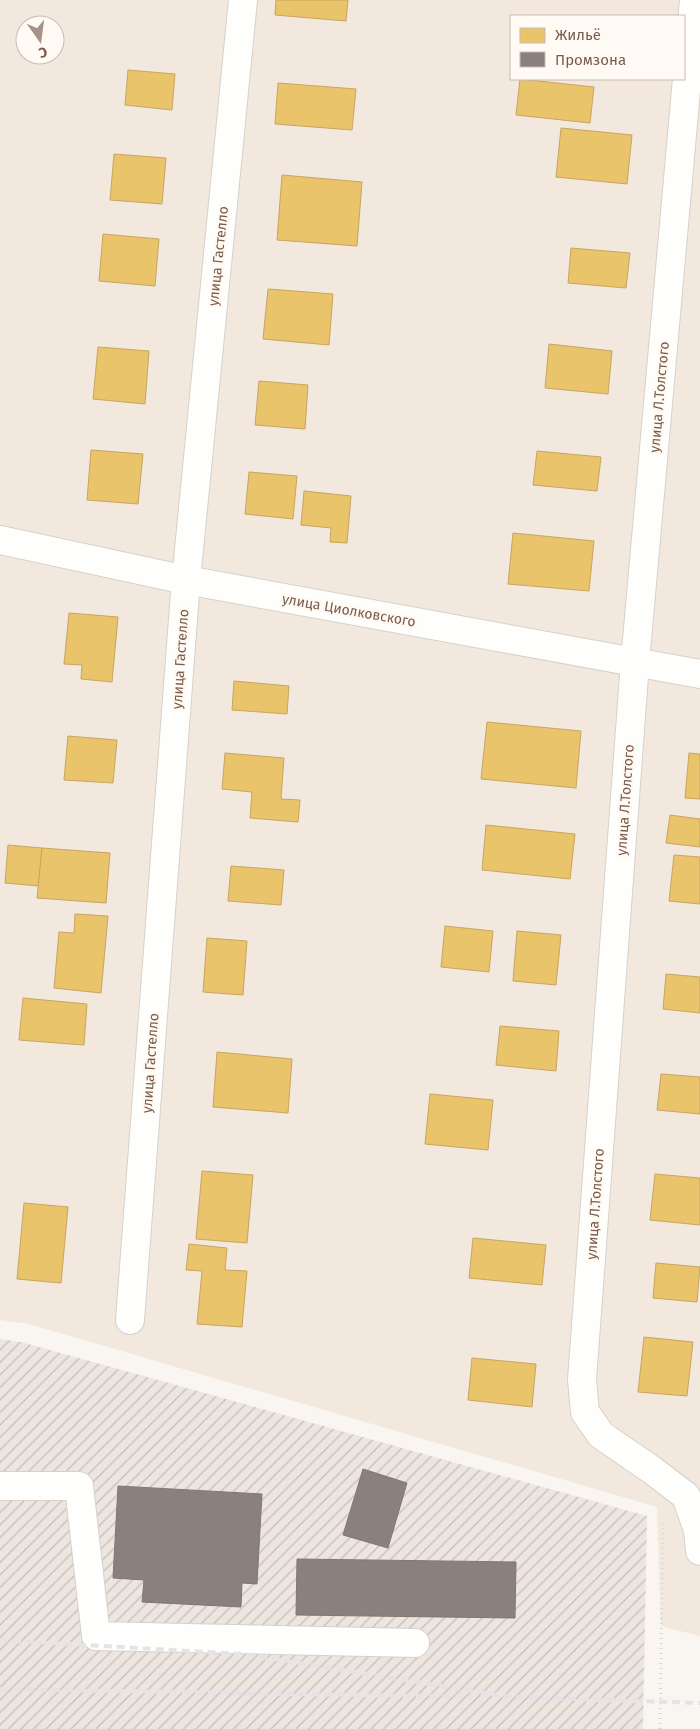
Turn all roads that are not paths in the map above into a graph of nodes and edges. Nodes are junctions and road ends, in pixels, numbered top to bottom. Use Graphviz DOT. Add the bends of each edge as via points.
graph roads {
  1 [pos="242,0"];
  2 [pos="694,0"];
  3 [pos="0,540"];
  4 [pos="186,580"];
  5 [pos="635,662"];
  6 [pos="700,674"];
  7 [pos="130,1320"];
  8 [pos="0,1486"];
  9 [pos="700,1551"];
  10 [pos="415,1642"];
  1 -- 4 [label="street, улица Гастелло"];
  2 -- 5 [label="street, улица Л.Толстого"];
  3 -- 4 [label="street, улица Циолковского"];
  4 -- 5 [label="street, улица Циолковского"];
  4 -- 7 [label="street, улица Гастелло"];
  5 -- 6 [label="street, улица Циолковского"];
  5 -- 9 [label="street, улица Л.Толстого" via="582,1380 585,1412 601,1435 686,1496 698,1530"];
  8 -- 10 [label="street" via="79,1486 96,1636"];
}
